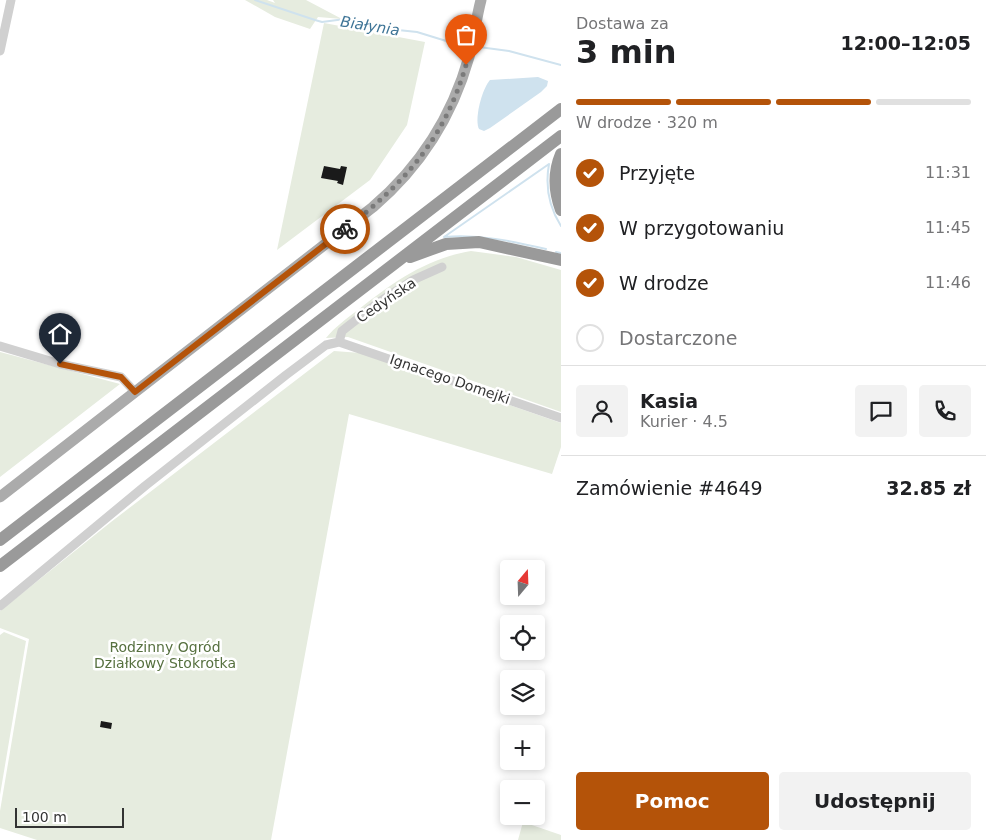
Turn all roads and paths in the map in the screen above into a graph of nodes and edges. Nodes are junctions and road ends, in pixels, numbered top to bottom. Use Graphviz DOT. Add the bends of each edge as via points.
graph roads {
  1 [pos="11,0"];
  2 [pos="481,0"];
  3 [pos="0,51"];
  4 [pos="561,109"];
  5 [pos="561,136"];
  6 [pos="561,154"];
  7 [pos="561,210"];
  8 [pos="561,260"];
  9 [pos="398,261"];
  10 [pos="442,267"];
  11 [pos="339,342"];
  12 [pos="0,346"];
  13 [pos="135,392"];
  14 [pos="561,418"];
  15 [pos="0,497"];
  16 [pos="0,540"];
  17 [pos="0,566"];
  18 [pos="0,606"];
  1 -- 3 [label="street"];
  2 -- 13 [label="main road" via="458,93 437,134 401,182 373,208"];
  4 -- 16 [label="highway"];
  5 -- 9 [label="highway"];
  6 -- 7 [label="highway" via="555,186"];
  8 -- 9 [label="highway" via="469,242 446,244"];
  9 -- 17 [label="highway"];
  10 -- 11 [label="street, Cedyńska" via="413,280 379,302 342,331"];
  11 -- 14 [label="street, Ignacego Domejki"];
  11 -- 18 [label="street" via="326,345 278,381"];
  12 -- 13 [label="street" via="60,364 121,377"];
  13 -- 15 [label="main road"];
}
